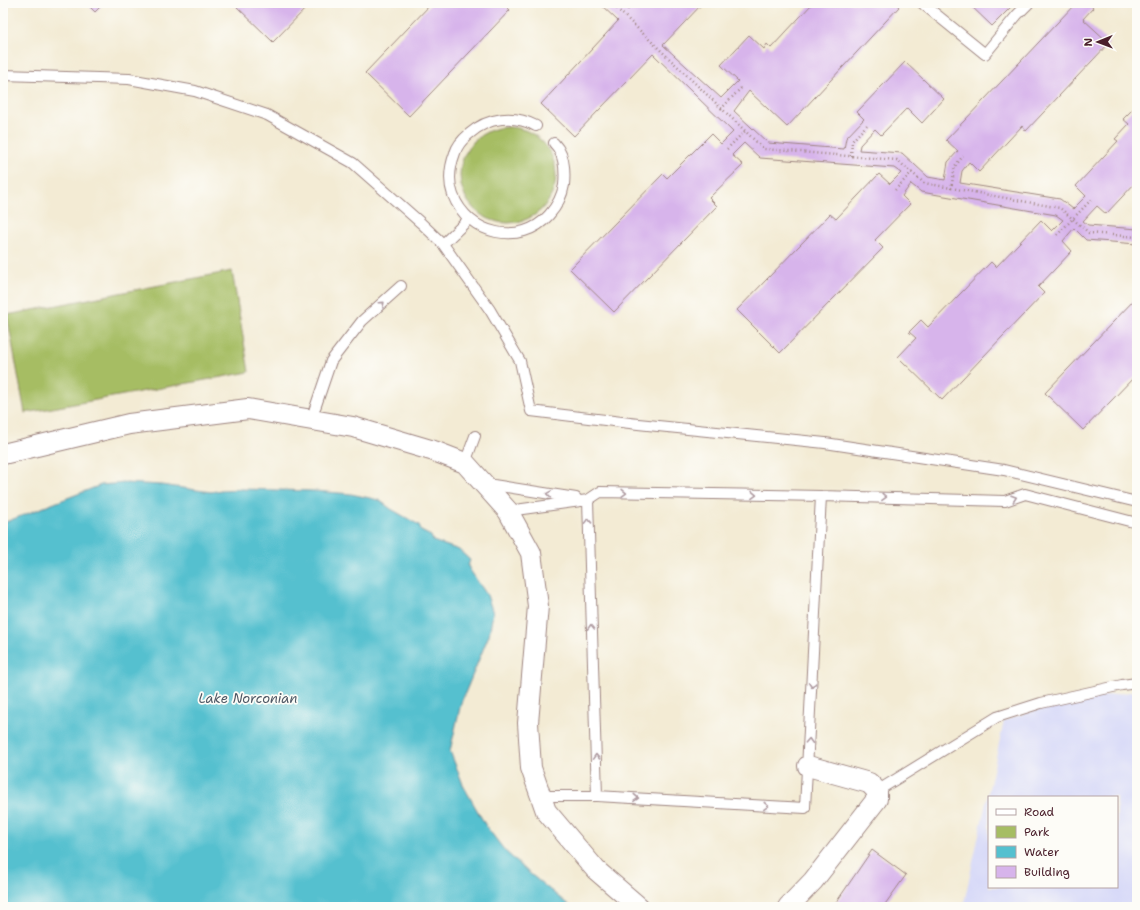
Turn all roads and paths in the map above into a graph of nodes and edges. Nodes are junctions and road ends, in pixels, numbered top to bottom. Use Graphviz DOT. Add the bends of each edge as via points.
graph roads {
  1 [pos="611,3"];
  2 [pos="922,3"];
  3 [pos="1029,3"];
  4 [pos="3,75"];
  5 [pos="744,86"];
  6 [pos="721,109"];
  7 [pos="869,123"];
  8 [pos="536,126"];
  9 [pos="745,131"];
  10 [pos="554,143"];
  11 [pos="727,150"];
  12 [pos="851,156"];
  13 [pos="963,156"];
  14 [pos="912,172"];
  15 [pos="951,189"];
  16 [pos="895,190"];
  17 [pos="1091,200"];
  18 [pos="469,219"];
  19 [pos="1072,219"];
  20 [pos="1057,235"];
  21 [pos="1137,237"];
  22 [pos="443,244"];
  23 [pos="401,286"];
  24 [pos="311,420"];
  25 [pos="475,436"];
  26 [pos="3,454"];
  27 [pos="465,463"];
  28 [pos="484,484"];
  29 [pos="821,496"];
  30 [pos="588,500"];
  31 [pos="1137,502"];
  32 [pos="508,512"];
  33 [pos="1137,523"];
  34 [pos="1137,683"];
  35 [pos="808,766"];
  36 [pos="877,791"];
  37 [pos="541,796"];
  38 [pos="597,796"];
  39 [pos="639,907"];
  40 [pos="788,907"];
  1 -- 6 [label="path"];
  2 -- 3 [label="lane" via="985,54"];
  4 -- 22 [label="lane" via="129,79 195,91 267,115 353,163"];
  5 -- 6 [label="path"];
  6 -- 9 [label="path"];
  7 -- 12 [label="path" via="852,141"];
  8 -- 18 [label="lane" via="518,119 503,118 475,128 464,138 451,165 450,180 459,208"];
  9 -- 11 [label="path"];
  9 -- 12 [label="path" via="764,149"];
  10 -- 18 [label="lane" via="563,160 565,176 563,193 556,208 545,220 531,229 515,233 498,233 483,228"];
  12 -- 14 [label="path" via="897,160"];
  13 -- 15 [label="path" via="955,166"];
  14 -- 15 [label="path" via="924,184"];
  14 -- 16 [label="path"];
  15 -- 19 [label="path" via="1060,208"];
  17 -- 19 [label="path"];
  18 -- 22 [label="lane"];
  19 -- 20 [label="path"];
  19 -- 21 [label="path" via="1089,233"];
  22 -- 31 [label="lane" via="490,310 520,361 531,411 825,444 997,469"];
  24 -- 23 [label="lane, one-way" via="332,361 362,321"];
  24 -- 26 [label="street" via="248,410 129,424"];
  24 -- 27 [label="street" via="353,427"];
  25 -- 27 [label="lane"];
  27 -- 28 [label="street"];
  30 -- 28 [label="lane, one-way"];
  28 -- 32 [label="street"];
  30 -- 29 [label="lane, one-way" via="600,492"];
  29 -- 33 [label="lane, one-way" via="1005,501 1025,494"];
  29 -- 35 [label="lane"];
  30 -- 32 [label="lane"];
  38 -- 30 [label="lane, one-way"];
  32 -- 37 [label="street" via="531,553 538,606 528,723 531,768"];
  34 -- 36 [label="lane" via="1041,703 997,717"];
  35 -- 36 [label="street" via="869,783"];
  38 -- 35 [label="lane, one-way" via="805,808"];
  36 -- 40 [label="street" via="877,799 813,881"];
  37 -- 38 [label="lane"];
  37 -- 39 [label="street" via="546,811 596,870"];
}
